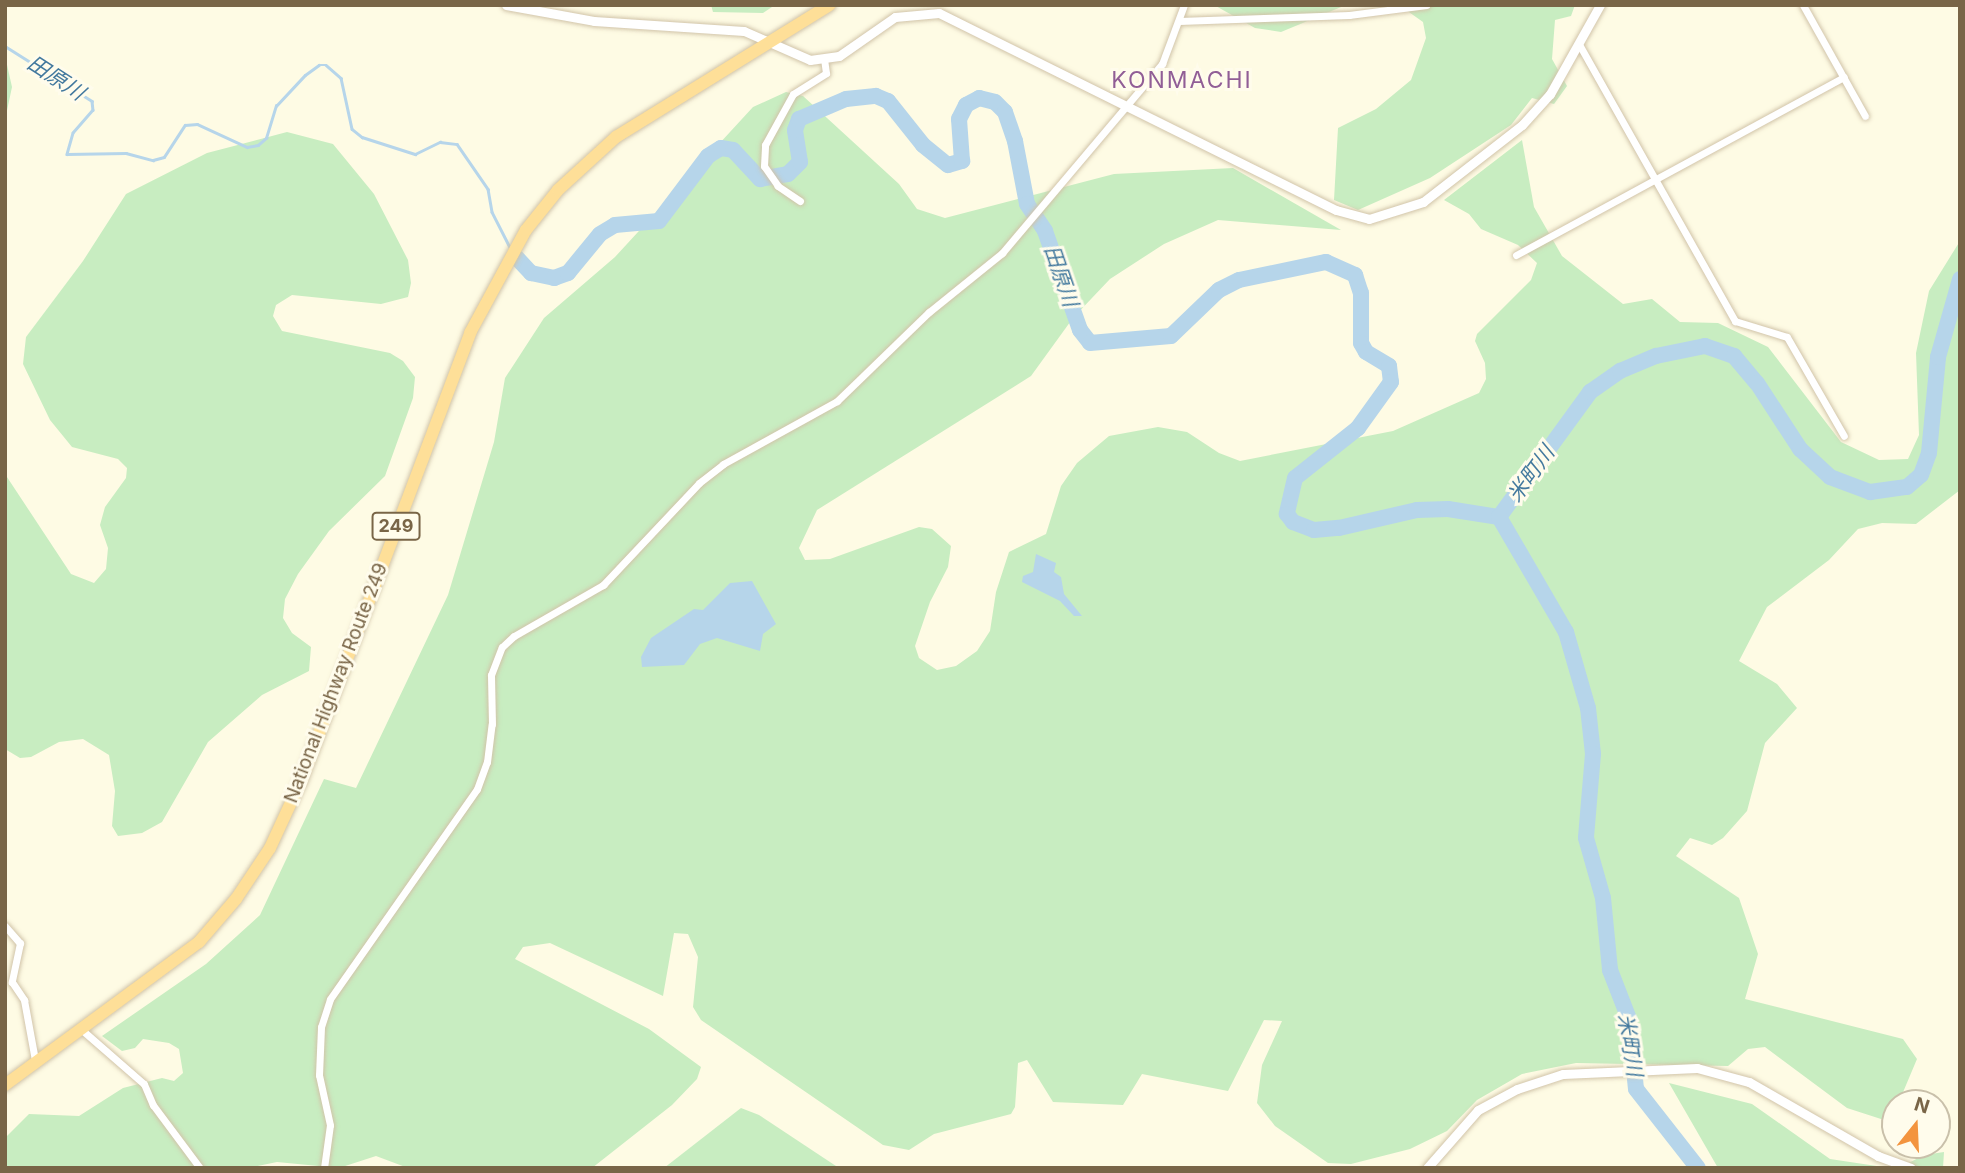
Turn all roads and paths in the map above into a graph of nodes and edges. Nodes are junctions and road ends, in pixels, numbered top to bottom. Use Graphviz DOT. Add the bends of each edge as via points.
graph roads {
  1 [pos="506,5"];
  2 [pos="830,5"];
  3 [pos="1184,5"];
  4 [pos="1426,5"];
  5 [pos="1601,5"];
  6 [pos="1802,5"];
  7 [pos="938,9"];
  8 [pos="1179,21"];
  9 [pos="772,43"];
  10 [pos="1580,46"];
  11 [pos="824,59"];
  12 [pos="1844,77"];
  13 [pos="1132,105"];
  14 [pos="1865,116"];
  15 [pos="1656,182"];
  16 [pos="800,201"];
  17 [pos="1516,255"];
  18 [pos="1844,436"];
  19 [pos="5,926"];
  20 [pos="9,982"];
  21 [pos="82,1030"];
  22 [pos="35,1060"];
  23 [pos="5,1084"];
  24 [pos="200,1168"];
  25 [pos="324,1168"];
  26 [pos="1427,1168"];
  27 [pos="1911,1168"];
  1 -- 9 [label="street" via="594,21 744,31"];
  2 -- 9 [label="highway, National Highway Route 249 / 249"];
  3 -- 8 [label="street"];
  4 -- 8 [label="street" via="1349,15"];
  5 -- 10 [label="street"];
  6 -- 12 [label="street"];
  7 -- 11 [label="street" via="895,17 839,56"];
  7 -- 13 [label="street"];
  8 -- 13 [label="street" via="1162,64"];
  9 -- 11 [label="street" via="810,60"];
  9 -- 21 [label="highway, National Highway Route 249 / 249" via="616,137 558,190 526,230 470,333 301,781 270,848 236,899 199,942"];
  10 -- 13 [label="street" via="1550,94 1514,132 1423,202 1379,218 1359,218 1336,210"];
  10 -- 15 [label="street"];
  11 -- 16 [label="street" via="826,73 793,94 765,145 764,166 778,186"];
  12 -- 14 [label="street"];
  12 -- 15 [label="street"];
  13 -- 25 [label="street" via="1002,253 884,353 837,401 723,464 660,522 621,570 502,647 491,675 492,724 487,762 477,789 330,999 319,1075 330,1125"];
  15 -- 17 [label="street"];
  15 -- 18 [label="street" via="1735,321 1787,337"];
  19 -- 20 [label="street" via="20,943"];
  20 -- 22 [label="street" via="24,1000"];
  21 -- 22 [label="highway, National Highway Route 249 / 249"];
  21 -- 24 [label="street" via="144,1084 153,1105"];
  22 -- 23 [label="highway, National Highway Route 249 / 249"];
  26 -- 27 [label="street" via="1455,1131 1497,1097 1563,1074 1697,1068 1749,1082 1878,1156"];
}
